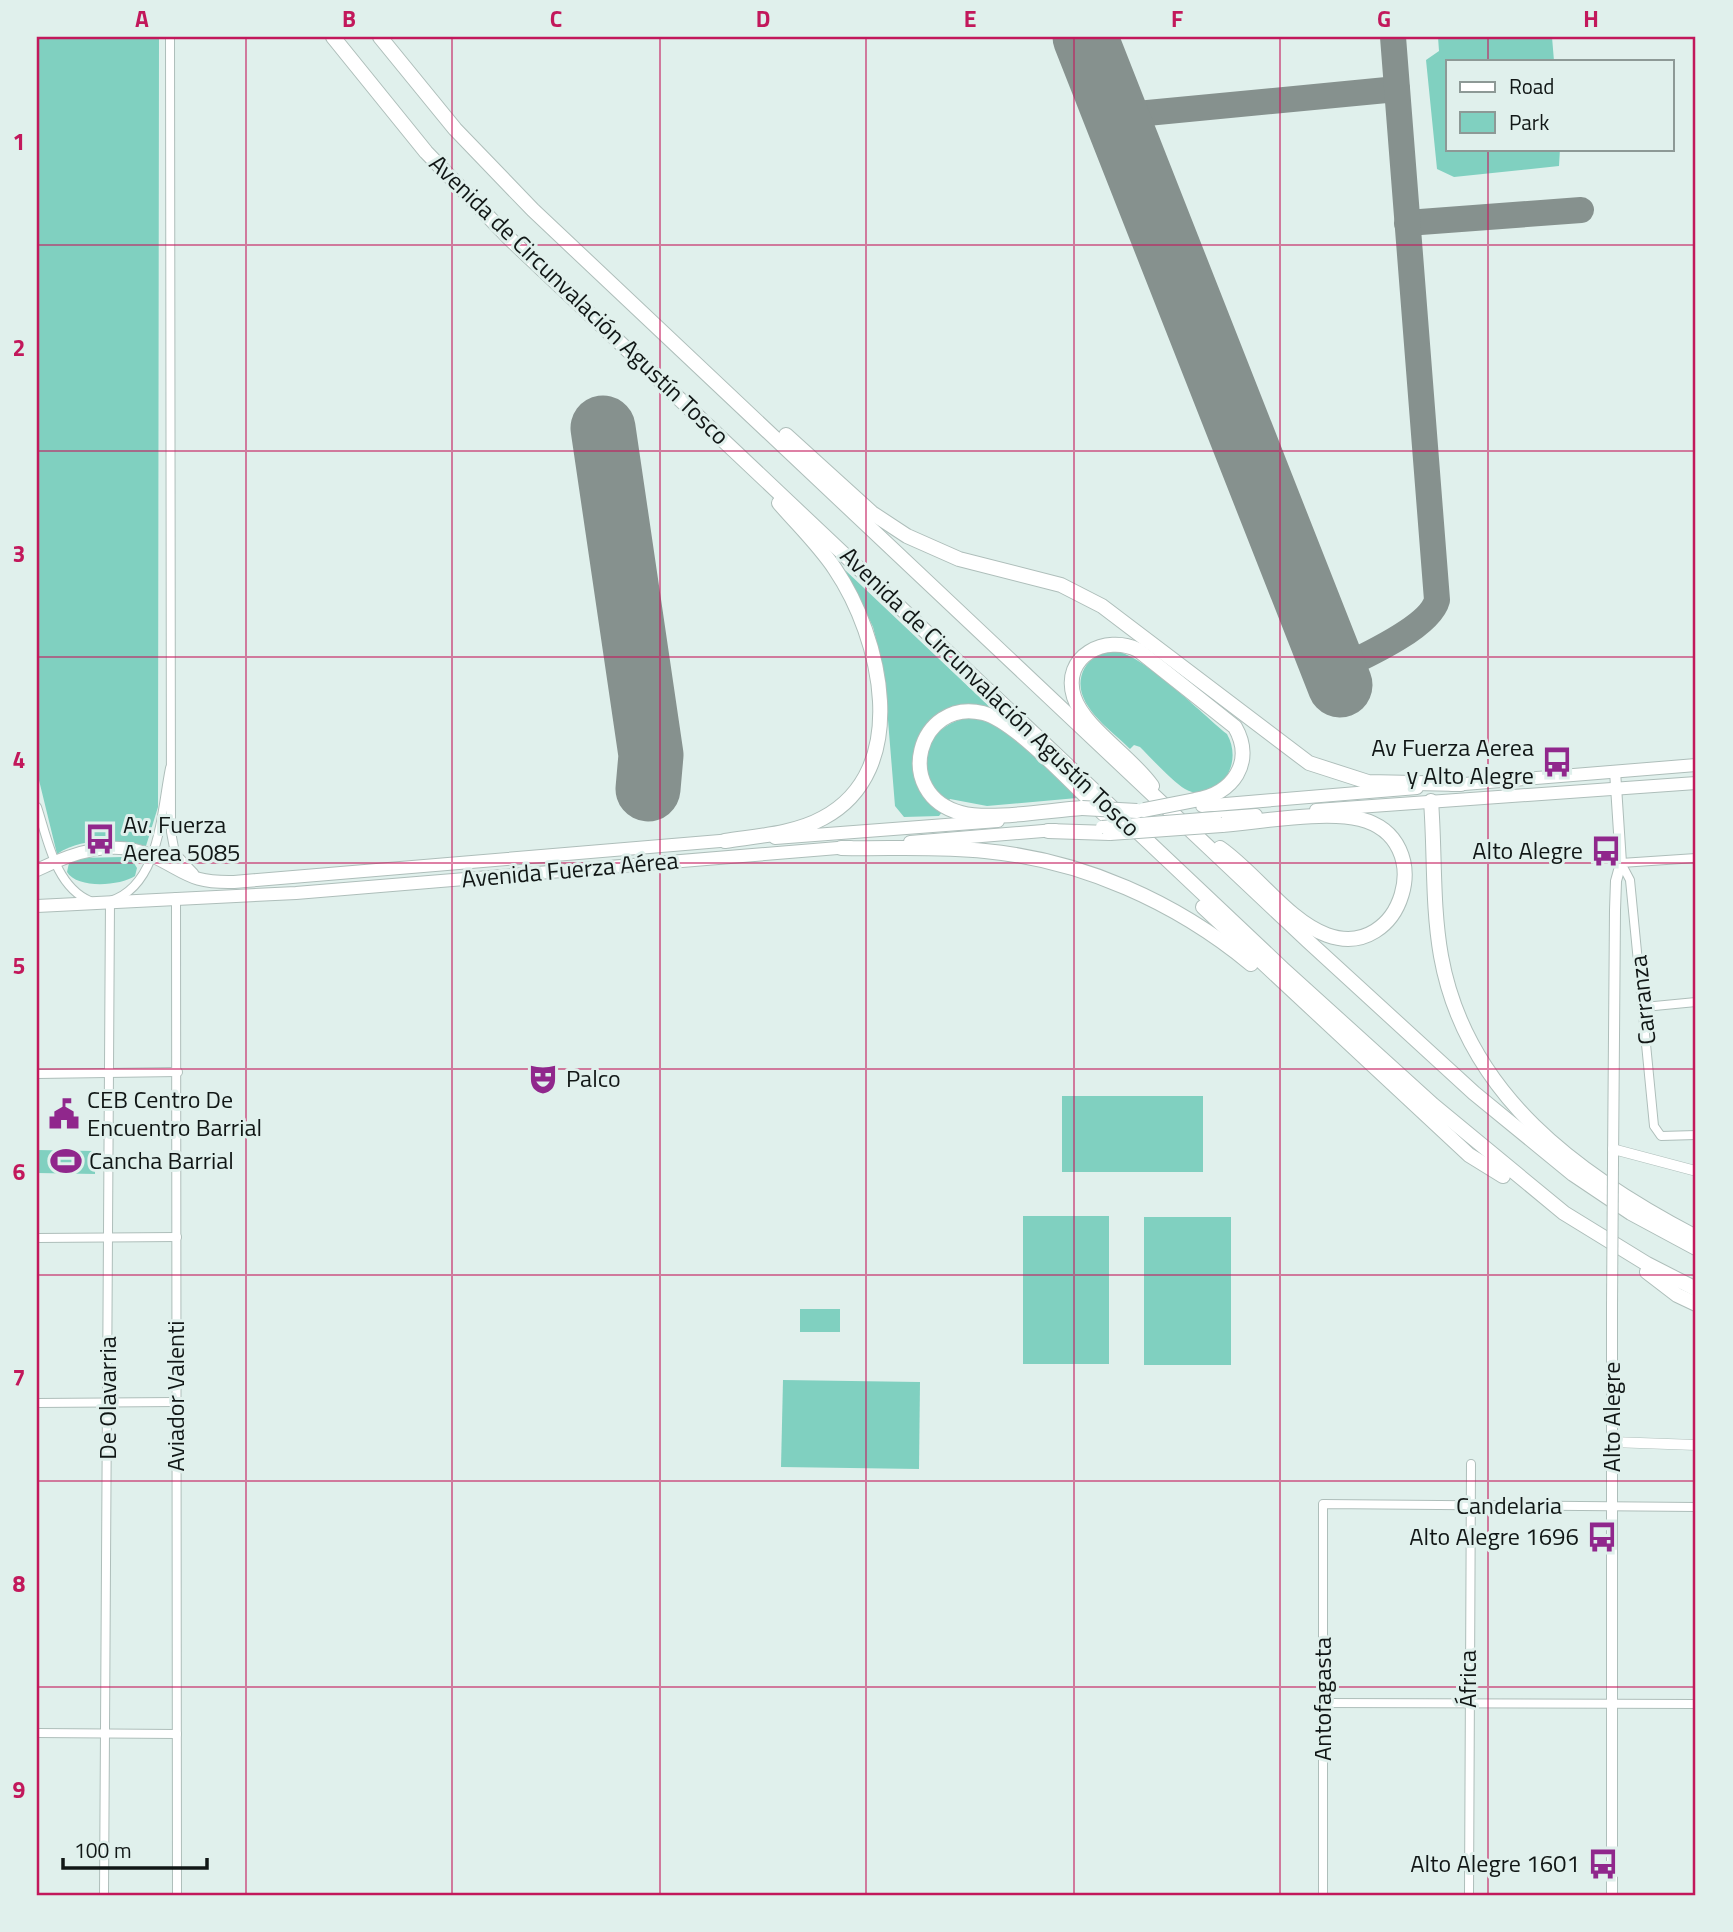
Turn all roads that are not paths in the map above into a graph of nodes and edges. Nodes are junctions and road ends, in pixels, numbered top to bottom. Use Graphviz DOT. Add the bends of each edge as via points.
graph roads {
  1 [pos="170,37"];
  2 [pos="333,37"];
  3 [pos="380,37"];
  4 [pos="720,386"];
  5 [pos="741,456"];
  6 [pos="1696,765"];
  7 [pos="170,768"];
  8 [pos="1615,771"];
  9 [pos="1696,783"];
  10 [pos="1461,784"];
  11 [pos="1616,789"];
  12 [pos="1431,801"];
  13 [pos="1198,803"];
  14 [pos="37,807"];
  15 [pos="1086,811"];
  16 [pos="1173,815"];
  17 [pos="1218,821"];
  18 [pos="1048,831"];
  19 [pos="724,841"];
  20 [pos="841,848"];
  21 [pos="151,856"];
  22 [pos="532,856"];
  23 [pos="1696,858"];
  24 [pos="55,861"];
  25 [pos="1622,863"];
  26 [pos="37,870"];
  27 [pos="534,874"];
  28 [pos="212,882"];
  29 [pos="177,897"];
  30 [pos="90,901"];
  31 [pos="110,901"];
  32 [pos="37,906"];
  33 [pos="1696,1002"];
  34 [pos="1644,1007"];
  35 [pos="1341,1039"];
  36 [pos="110,1072"];
  37 [pos="178,1072"];
  38 [pos="37,1074"];
  39 [pos="1696,1135"];
  40 [pos="1613,1149"];
  41 [pos="1696,1171"];
  42 [pos="1564,1213"];
  43 [pos="1592,1232"];
  44 [pos="177,1237"];
  45 [pos="1696,1237"];
  46 [pos="37,1238"];
  47 [pos="108,1238"];
  48 [pos="1696,1248"];
  49 [pos="1696,1289"];
  50 [pos="1696,1304"];
  51 [pos="108,1402"];
  52 [pos="176,1402"];
  53 [pos="37,1403"];
  54 [pos="1612,1442"];
  55 [pos="1696,1445"];
  56 [pos="1471,1464"];
  57 [pos="1322,1504"];
  58 [pos="1469,1506"];
  59 [pos="1612,1506"];
  60 [pos="1696,1507"];
  61 [pos="1322,1703"];
  62 [pos="1468,1703"];
  63 [pos="1612,1704"];
  64 [pos="1696,1704"];
  65 [pos="37,1733"];
  66 [pos="103,1734"];
  67 [pos="177,1734"];
  68 [pos="104,1895"];
  69 [pos="177,1895"];
  70 [pos="1324,1895"];
  71 [pos="1469,1895"];
  72 [pos="1612,1895"];
  1 -- 7 [label="street"];
  2 -- 5 [label="highway, Avenida de Circunvalación Agustín Tosco" via="467,197"];
  3 -- 4 [label="highway, Avenida de Circunvalación Agustín Tosco" via="489,166"];
  4 -- 10 [label="highway" via="791,439 888,525 943,554 1047,580 1102,606 1309,763 1368,782"];
  4 -- 16 [label="highway, Avenida de Circunvalación Agustín Tosco"];
  5 -- 19 [label="highway" via="817,546 852,598 875,665 880,718 870,769 859,788 837,809 797,828"];
  5 -- 42 [label="highway, Avenida de Circunvalación Agustín Tosco" via="1283,969 1479,1146"];
  6 -- 8 [label="main road"];
  7 -- 21 [label="street"];
  7 -- 28 [label="street" via="175,853 185,866"];
  8 -- 10 [label="main road"];
  8 -- 11 [label="main road, Alto Alegre"];
  9 -- 11 [label="main road"];
  10 -- 13 [label="main road"];
  11 -- 12 [label="main road"];
  11 -- 25 [label="main road, Alto Alegre"];
  12 -- 17 [label="main road"];
  12 -- 45 [label="highway" via="1440,954 1460,1019 1487,1072 1555,1147 1634,1203"];
  13 -- 15 [label="highway, bridge" via="1140,811"];
  13 -- 16 [label="highway" via="1216,795 1237,775 1243,746 1235,727 1138,650 1118,643 1089,651 1073,677 1077,705 1139,768"];
  14 -- 24 [label="street"];
  15 -- 19 [label="main road, Avenida Fuerza Aérea"];
  15 -- 35 [label="highway" via="979,816 947,808 932,797 920,777 923,742 935,725 953,714 983,713 1004,723"];
  16 -- 17 [label="highway" via="1236,859 1305,922 1329,936 1350,938 1374,930 1399,905 1405,883 1402,857 1390,836 1371,822 1340,816"];
  16 -- 48 [label="highway, Avenida de Circunvalación Agustín Tosco" via="1506,1120 1600,1193"];
  17 -- 18 [label="highway, bridge"];
  18 -- 20 [label="main road, Avenida Fuerza Aérea"];
  19 -- 22 [label="main road, Avenida Fuerza Aérea"];
  20 -- 27 [label="main road, Avenida Fuerza Aérea"];
  20 -- 35 [label="highway" via="985,851 1053,863 1107,880 1154,901 1218,939"];
  21 -- 24 [label="main road, Avenida Fuerza Aérea" via="110,848 82,851"];
  21 -- 28 [label="main road, Avenida Fuerza Aérea" via="181,874"];
  21 -- 31 [label="street" via="135,889"];
  22 -- 27 [label="main road"];
  22 -- 28 [label="main road, Avenida Fuerza Aérea"];
  23 -- 25 [label="street"];
  24 -- 26 [label="main road, Avenida Fuerza Aérea"];
  24 -- 30 [label="street" via="69,887"];
  25 -- 34 [label="street, Carranza" via="1630,880"];
  25 -- 40 [label="main road, Alto Alegre" via="1615,910"];
  27 -- 29 [label="main road, Avenida Fuerza Aérea" via="296,893"];
  29 -- 31 [label="main road, Avenida Fuerza Aérea"];
  29 -- 37 [label="street, Aviador Valenti"];
  30 -- 31 [label="main road, Avenida Fuerza Aérea"];
  30 -- 32 [label="main road, Avenida Fuerza Aérea"];
  31 -- 36 [label="street, De Olavarria"];
  33 -- 34 [label="street"];
  34 -- 39 [label="street, Carranza" via="1654,1126 1661,1136"];
  35 -- 42 [label="highway" via="1469,1155"];
  36 -- 37 [label="street"];
  36 -- 38 [label="street"];
  36 -- 47 [label="street, De Olavarria"];
  37 -- 44 [label="street, Aviador Valenti"];
  40 -- 41 [label="street"];
  40 -- 54 [label="main road, Alto Alegre, bridge"];
  42 -- 43 [label="highway, Avenida de Circunvalación Agustín Tosco"];
  43 -- 49 [label="highway, Avenida de Circunvalación Agustín Tosco"];
  43 -- 50 [label="highway"];
  44 -- 47 [label="street"];
  44 -- 52 [label="street, Aviador Valenti"];
  46 -- 47 [label="street"];
  47 -- 51 [label="street, De Olavarria"];
  51 -- 52 [label="street"];
  51 -- 53 [label="street"];
  51 -- 66 [label="street, De Olavarria"];
  52 -- 67 [label="street, Aviador Valenti"];
  54 -- 55 [label="street"];
  54 -- 59 [label="main road, Alto Alegre"];
  56 -- 58 [label="street, África"];
  57 -- 58 [label="street, Candelaria"];
  57 -- 61 [label="street, Antofagasta"];
  58 -- 59 [label="street, Candelaria"];
  58 -- 62 [label="street, África"];
  59 -- 60 [label="street, Candelaria"];
  59 -- 63 [label="main road, Alto Alegre"];
  61 -- 62 [label="street"];
  61 -- 70 [label="street, Antofagasta"];
  62 -- 63 [label="street"];
  62 -- 71 [label="street, África"];
  63 -- 64 [label="street"];
  63 -- 72 [label="main road, Alto Alegre"];
  65 -- 66 [label="street"];
  66 -- 67 [label="street"];
  66 -- 68 [label="street, De Olavarria"];
  67 -- 69 [label="street, Aviador Valenti"];
}
